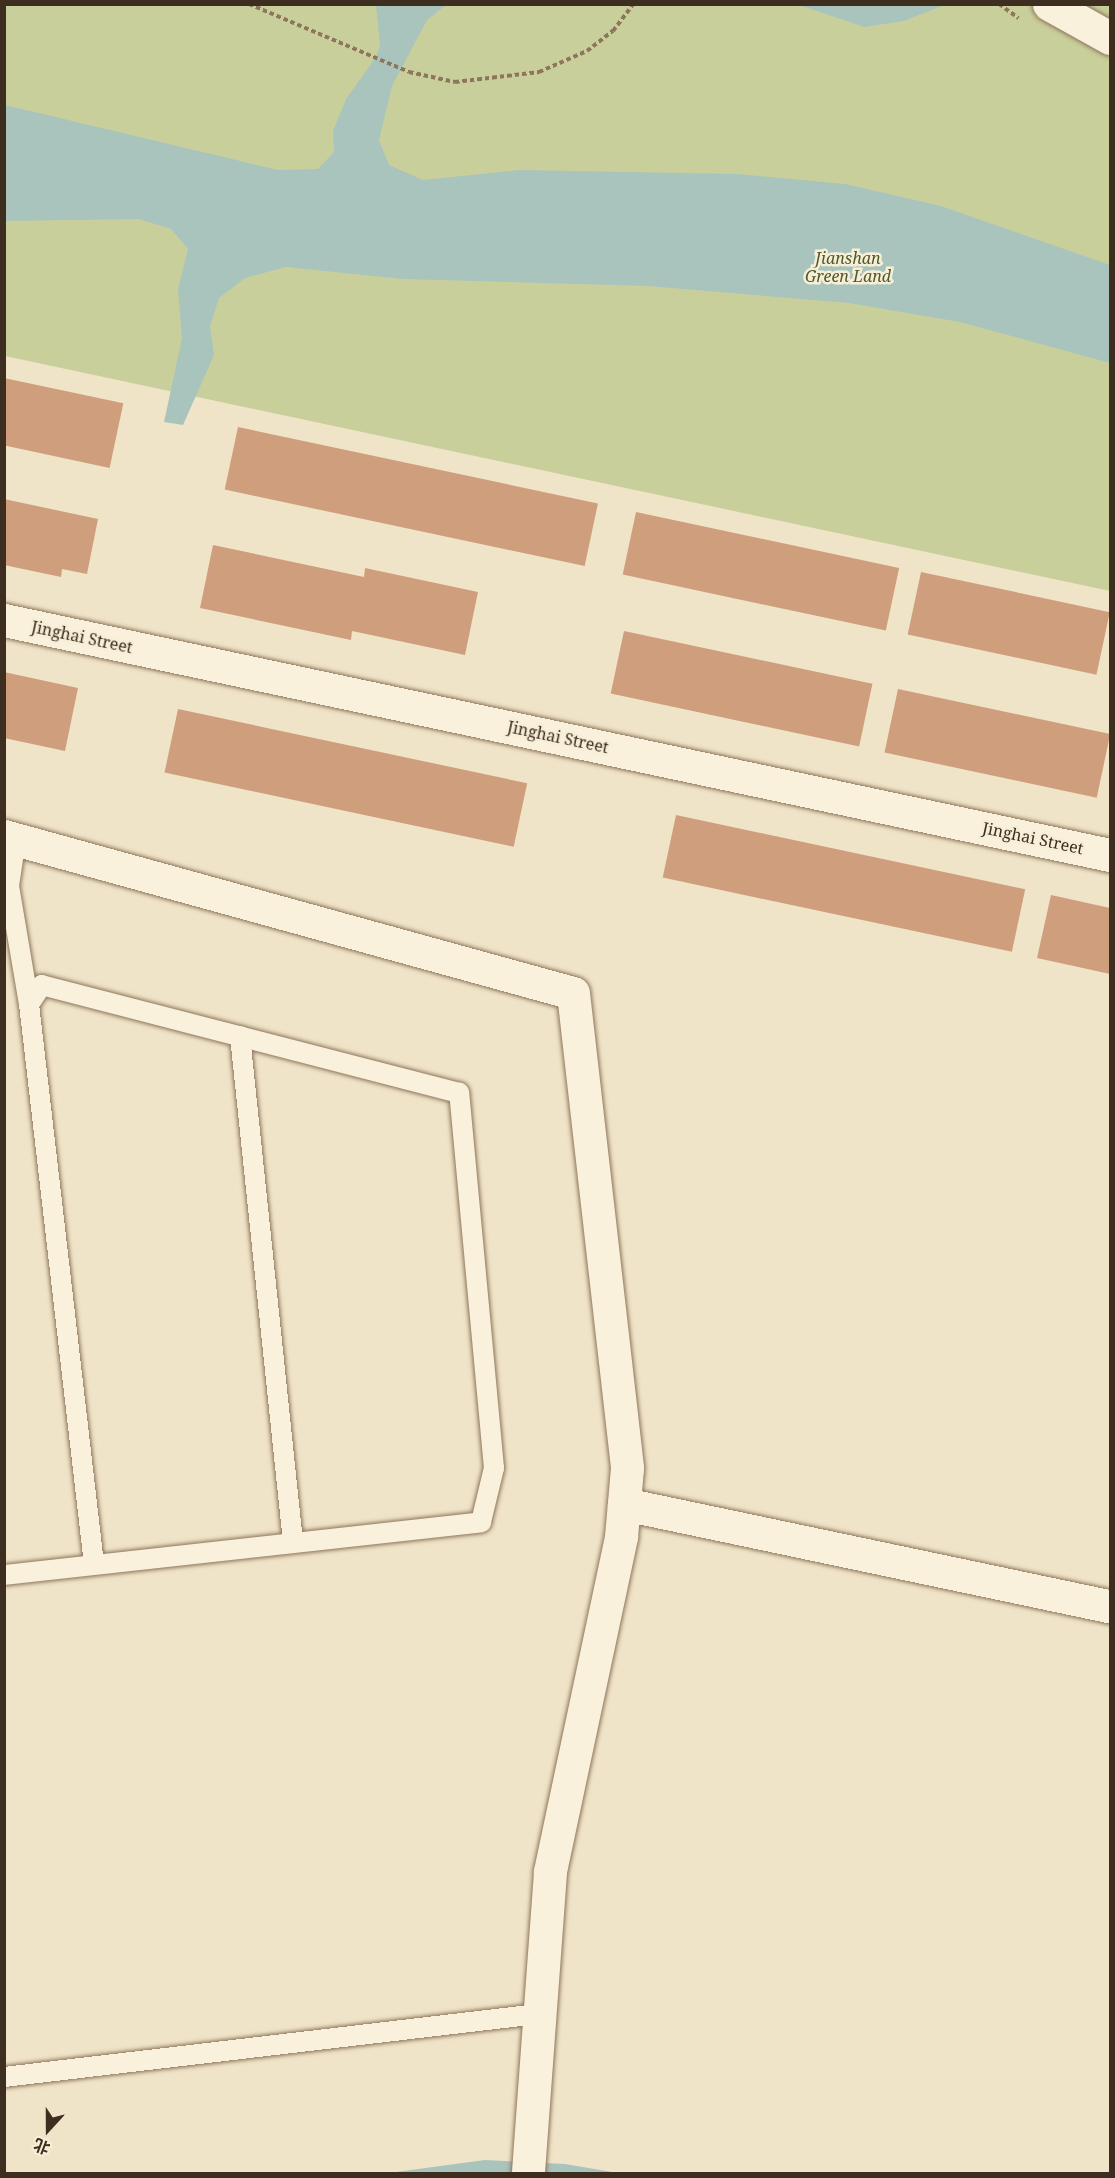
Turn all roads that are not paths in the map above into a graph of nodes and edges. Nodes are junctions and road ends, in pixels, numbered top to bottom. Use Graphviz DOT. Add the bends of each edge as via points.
graph roads {
  1 [pos="1049,4"];
  2 [pos="1110,38"];
  3 [pos="4,620"];
  4 [pos="10,838"];
  5 [pos="1110,855"];
  6 [pos="29,1004"];
  7 [pos="240,1036"];
  8 [pos="624,1504"];
  9 [pos="294,1542"];
  10 [pos="93,1564"];
  11 [pos="4,1575"];
  12 [pos="1110,1606"];
  13 [pos="538,2014"];
  14 [pos="4,2077"];
  15 [pos="528,2174"];
  1 -- 2 [label="street"];
  3 -- 5 [label="street, Jinghai Street"];
  4 -- 6 [label="lane" via="9,886"];
  4 -- 8 [label="street" via="573,993 627,1468"];
  6 -- 7 [label="lane" via="42,985"];
  6 -- 10 [label="lane"];
  7 -- 9 [label="lane"];
  7 -- 9 [label="lane" via="459,1093 494,1468 481,1522"];
  8 -- 12 [label="street"];
  8 -- 13 [label="street" via="550,1872"];
  9 -- 10 [label="lane"];
  10 -- 11 [label="lane"];
  13 -- 14 [label="lane"];
  13 -- 15 [label="street"];
}
